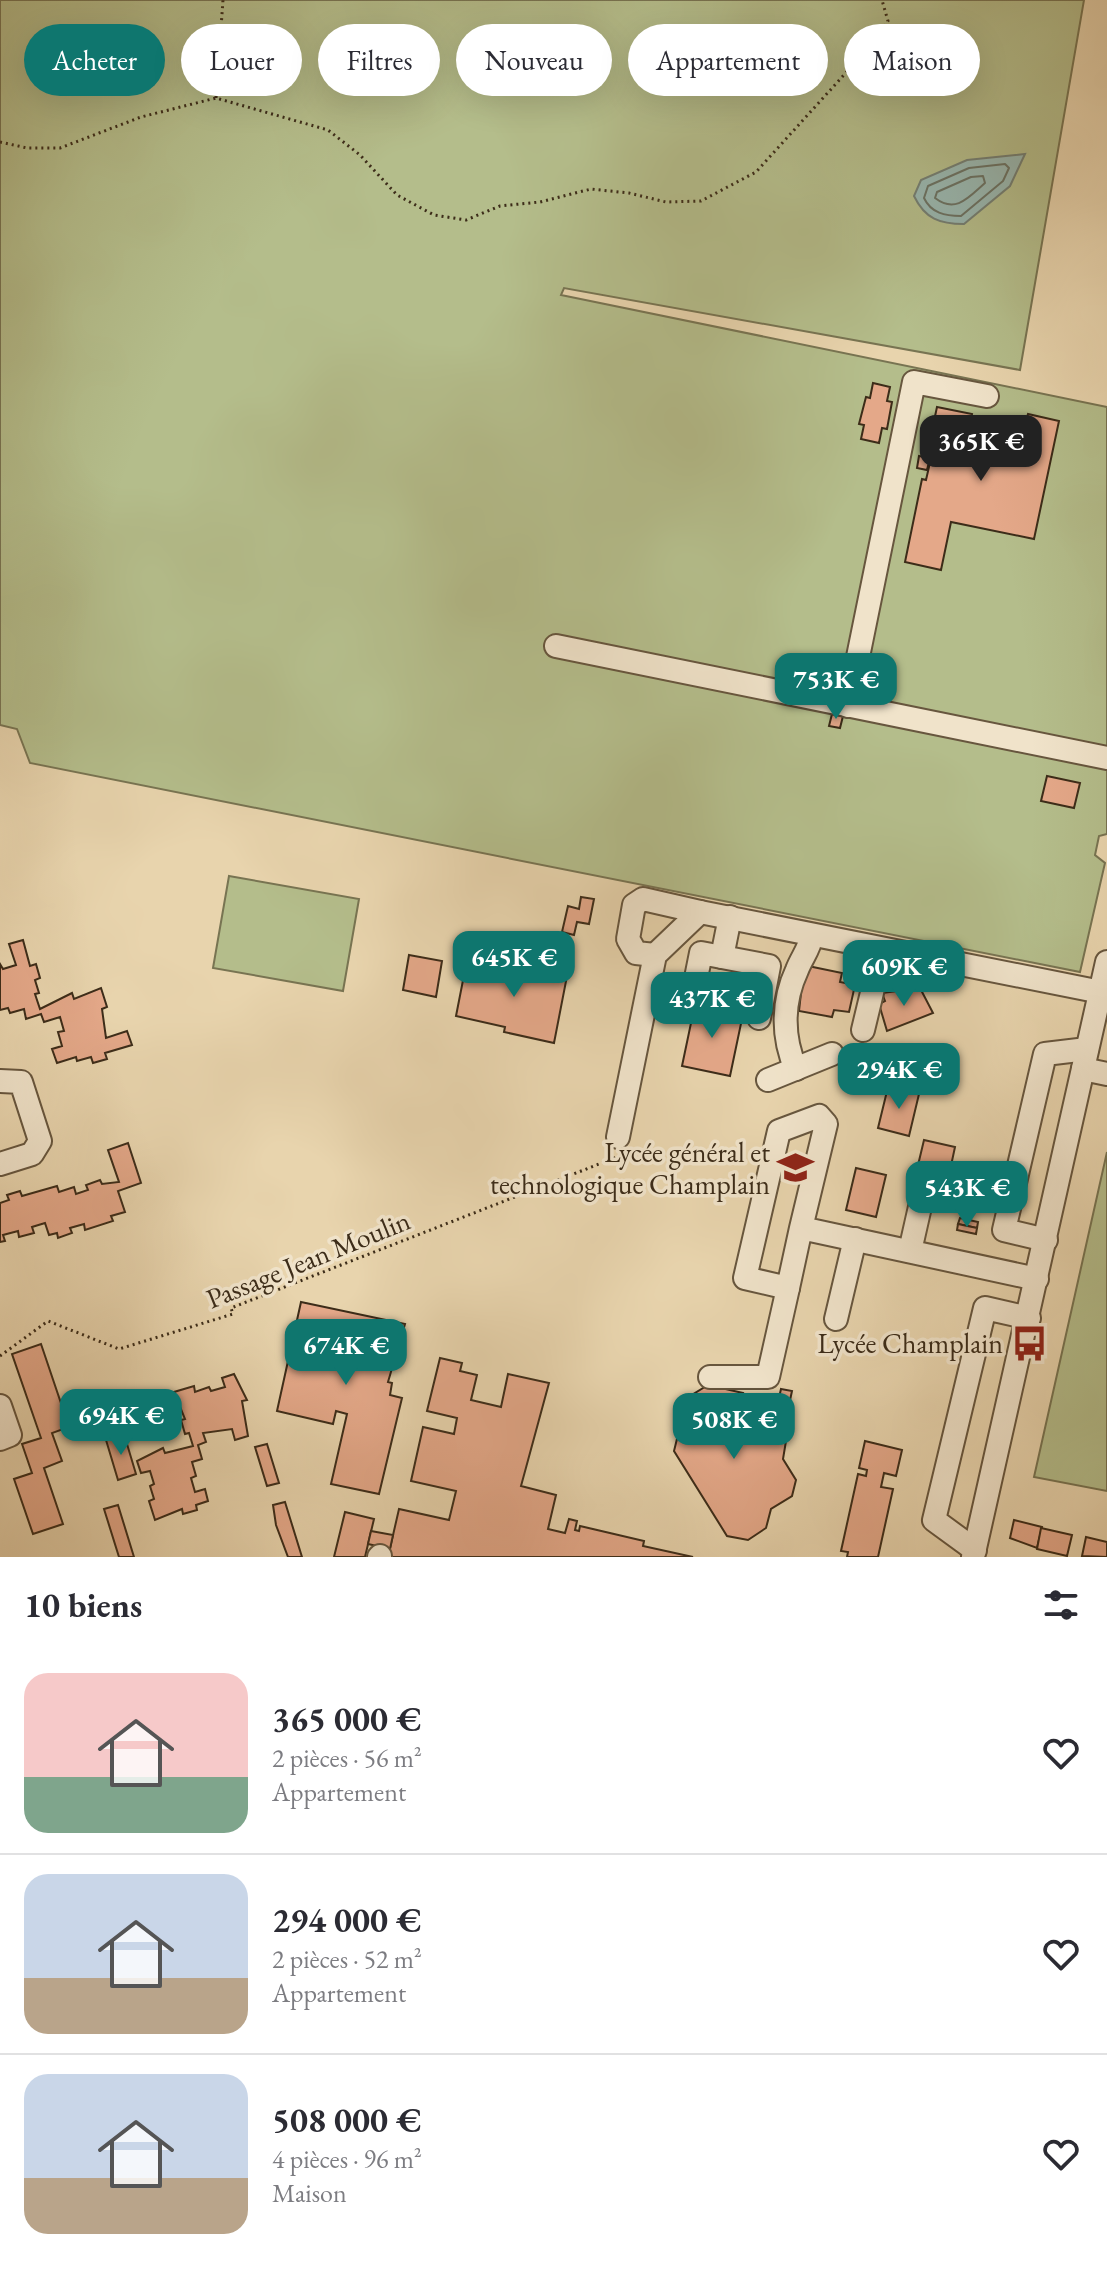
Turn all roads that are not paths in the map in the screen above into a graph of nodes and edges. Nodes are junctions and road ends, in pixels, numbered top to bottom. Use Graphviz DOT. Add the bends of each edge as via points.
graph roads {
  1 [pos="987,396"];
  2 [pos="556,646"];
  3 [pos="848,706"];
  4 [pos="1107,758"];
  5 [pos="700,912"];
  6 [pos="730,917"];
  7 [pos="812,935"];
  8 [pos="882,951"];
  9 [pos="655,955"];
  10 [pos="722,957"];
  11 [pos="1107,962"];
  12 [pos="1101,992"];
  13 [pos="692,998"];
  14 [pos="759,1018"];
  15 [pos="863,1030"];
  16 [pos="832,1054"];
  17 [pos="1085,1059"];
  18 [pos="796,1069"];
  19 [pos="1107,1074"];
  20 [pos="768,1080"];
  21 [pos="0,1081"];
  22 [pos="618,1137"];
  23 [pos="0,1164"];
  24 [pos="922,1198"];
  25 [pos="801,1228"];
  26 [pos="855,1239"];
  27 [pos="1046,1240"];
  28 [pos="910,1251"];
  29 [pos="1037,1279"];
  30 [pos="788,1288"];
  31 [pos="1029,1318"];
  32 [pos="836,1319"];
  33 [pos="710,1377"];
  34 [pos="0,1406"];
  35 [pos="0,1439"];
  36 [pos="974,1553"];
  1 -- 3 [label="street" via="914,382"];
  2 -- 3 [label="street"];
  3 -- 4 [label="street"];
  5 -- 6 [label="street"];
  5 -- 9 [label="street"];
  5 -- 9 [label="street" via="643,899 634,905 628,939 636,953"];
  6 -- 7 [label="street"];
  6 -- 10 [label="street"];
  7 -- 8 [label="street"];
  7 -- 18 [label="street" via="783,1028"];
  8 -- 12 [label="street"];
  8 -- 15 [label="street"];
  9 -- 22 [label="street"];
  10 -- 13 [label="street" via="701,953"];
  10 -- 14 [label="street" via="769,966"];
  11 -- 12 [label="street"];
  12 -- 17 [label="street"];
  16 -- 18 [label="street"];
  17 -- 19 [label="street"];
  17 -- 27 [label="street"];
  17 -- 27 [label="street" via="1045,1054 1004,1230"];
  18 -- 20 [label="street"];
  21 -- 23 [label="street" via="21,1082 40,1141 32,1154"];
  24 -- 28 [label="street"];
  25 -- 26 [label="street"];
  25 -- 30 [label="street"];
  25 -- 30 [label="street" via="826,1124 819,1116 779,1131 745,1278"];
  26 -- 28 [label="street"];
  26 -- 32 [label="street"];
  27 -- 29 [label="street"];
  28 -- 29 [label="street"];
  29 -- 31 [label="street"];
  30 -- 33 [label="street" via="768,1377"];
  31 -- 36 [label="street"];
  31 -- 36 [label="street" via="985,1308 934,1520"];
  34 -- 35 [label="street" via="10,1435"];
}
